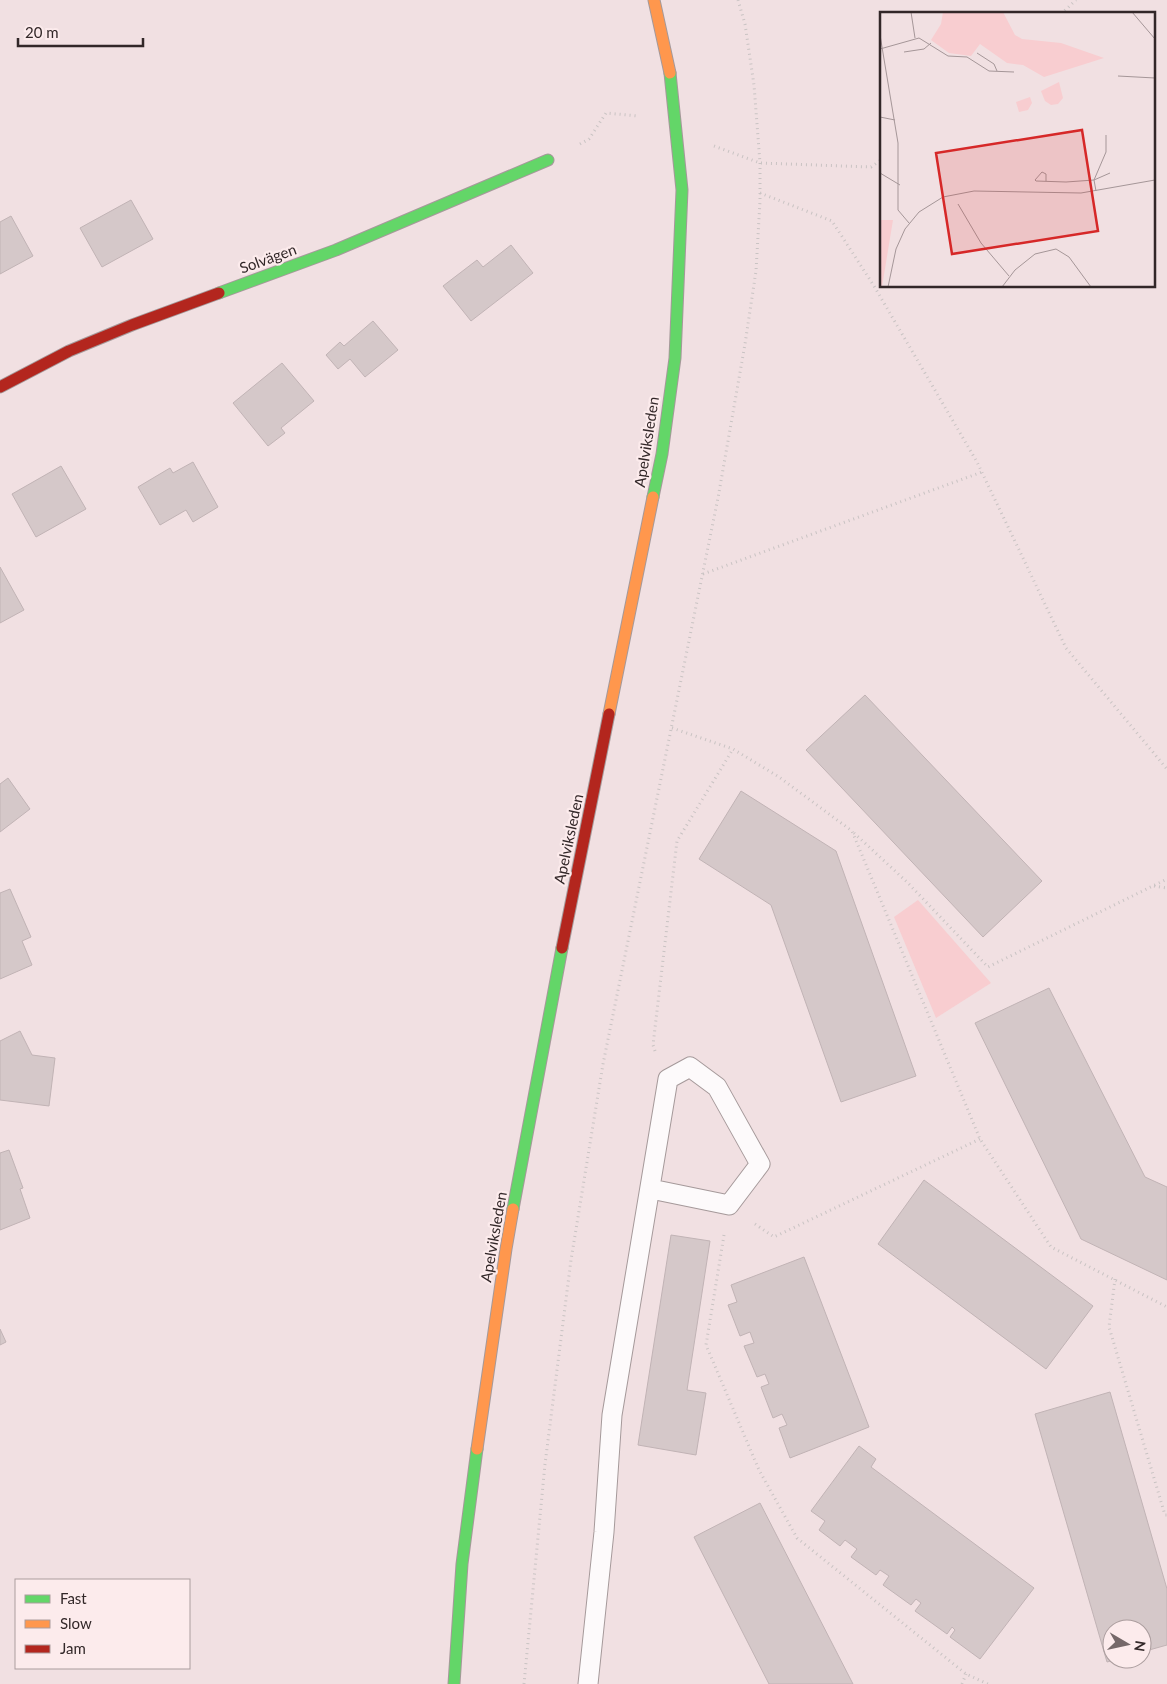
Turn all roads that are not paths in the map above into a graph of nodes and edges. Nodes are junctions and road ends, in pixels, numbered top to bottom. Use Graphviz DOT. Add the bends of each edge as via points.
graph roads {
  1 [pos="654,0"];
  2 [pos="548,160"];
  3 [pos="0,388"];
  4 [pos="651,1189"];
  5 [pos="454,1684"];
  6 [pos="588,1684"];
  1 -- 5 [label="street, Apelviksleden" via="669,63 682,190 675,358 662,454 565,930 506,1249 462,1564"];
  2 -- 3 [label="street, Solvägen" via="336,250 69,351"];
  4 -- 4 [label="lane" via="668,1080 690,1067 717,1087 760,1164 729,1204"];
  4 -- 6 [label="lane" via="612,1415"];
}
